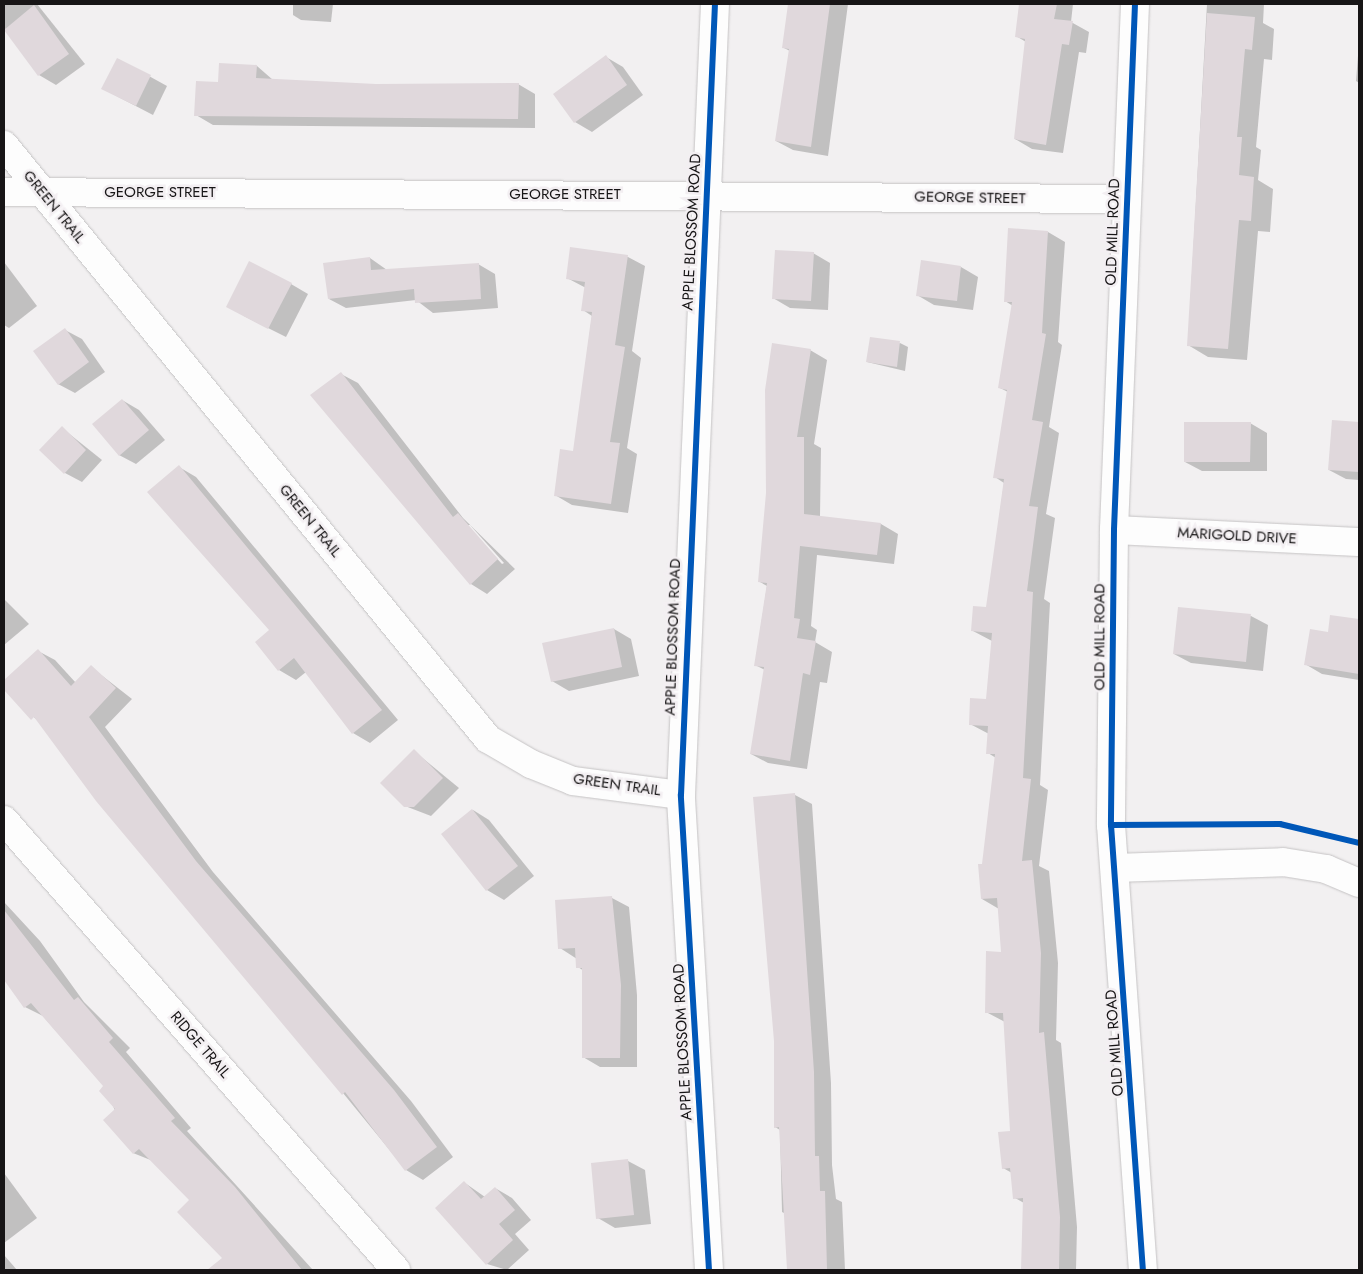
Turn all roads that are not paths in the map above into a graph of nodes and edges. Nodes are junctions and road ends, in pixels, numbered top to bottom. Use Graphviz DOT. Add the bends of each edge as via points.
graph roads {
  1 [pos="715,4"];
  2 [pos="1134,4"];
  3 [pos="4,145"];
  4 [pos="4,192"];
  5 [pos="41,192"];
  6 [pos="706,196"];
  7 [pos="1127,199"];
  8 [pos="1114,530"];
  9 [pos="1359,542"];
  10 [pos="681,795"];
  11 [pos="4,820"];
  12 [pos="1115,868"];
  13 [pos="1359,883"];
  14 [pos="396,1270"];
  15 [pos="709,1270"];
  16 [pos="1143,1270"];
  1 -- 6 [label="street, APPLE BLOSSOM ROAD"];
  2 -- 7 [label="street, OLD MILL ROAD"];
  3 -- 5 [label="street, GREEN TRAIL"];
  4 -- 5 [label="street, GEORGE STREET"];
  5 -- 6 [label="street, GEORGE STREET"];
  5 -- 10 [label="street, GREEN TRAIL" via="488,739 531,764 573,781"];
  6 -- 7 [label="street, GEORGE STREET"];
  6 -- 10 [label="street, APPLE BLOSSOM ROAD"];
  7 -- 8 [label="street, OLD MILL ROAD"];
  8 -- 9 [label="street, MARIGOLD DRIVE"];
  8 -- 12 [label="street, OLD MILL ROAD" via="1111,825"];
  10 -- 15 [label="street, APPLE BLOSSOM ROAD"];
  11 -- 14 [label="street, RIDGE TRAIL"];
  12 -- 13 [label="street" via="1283,862 1326,869"];
  12 -- 16 [label="street, OLD MILL ROAD"];
}
